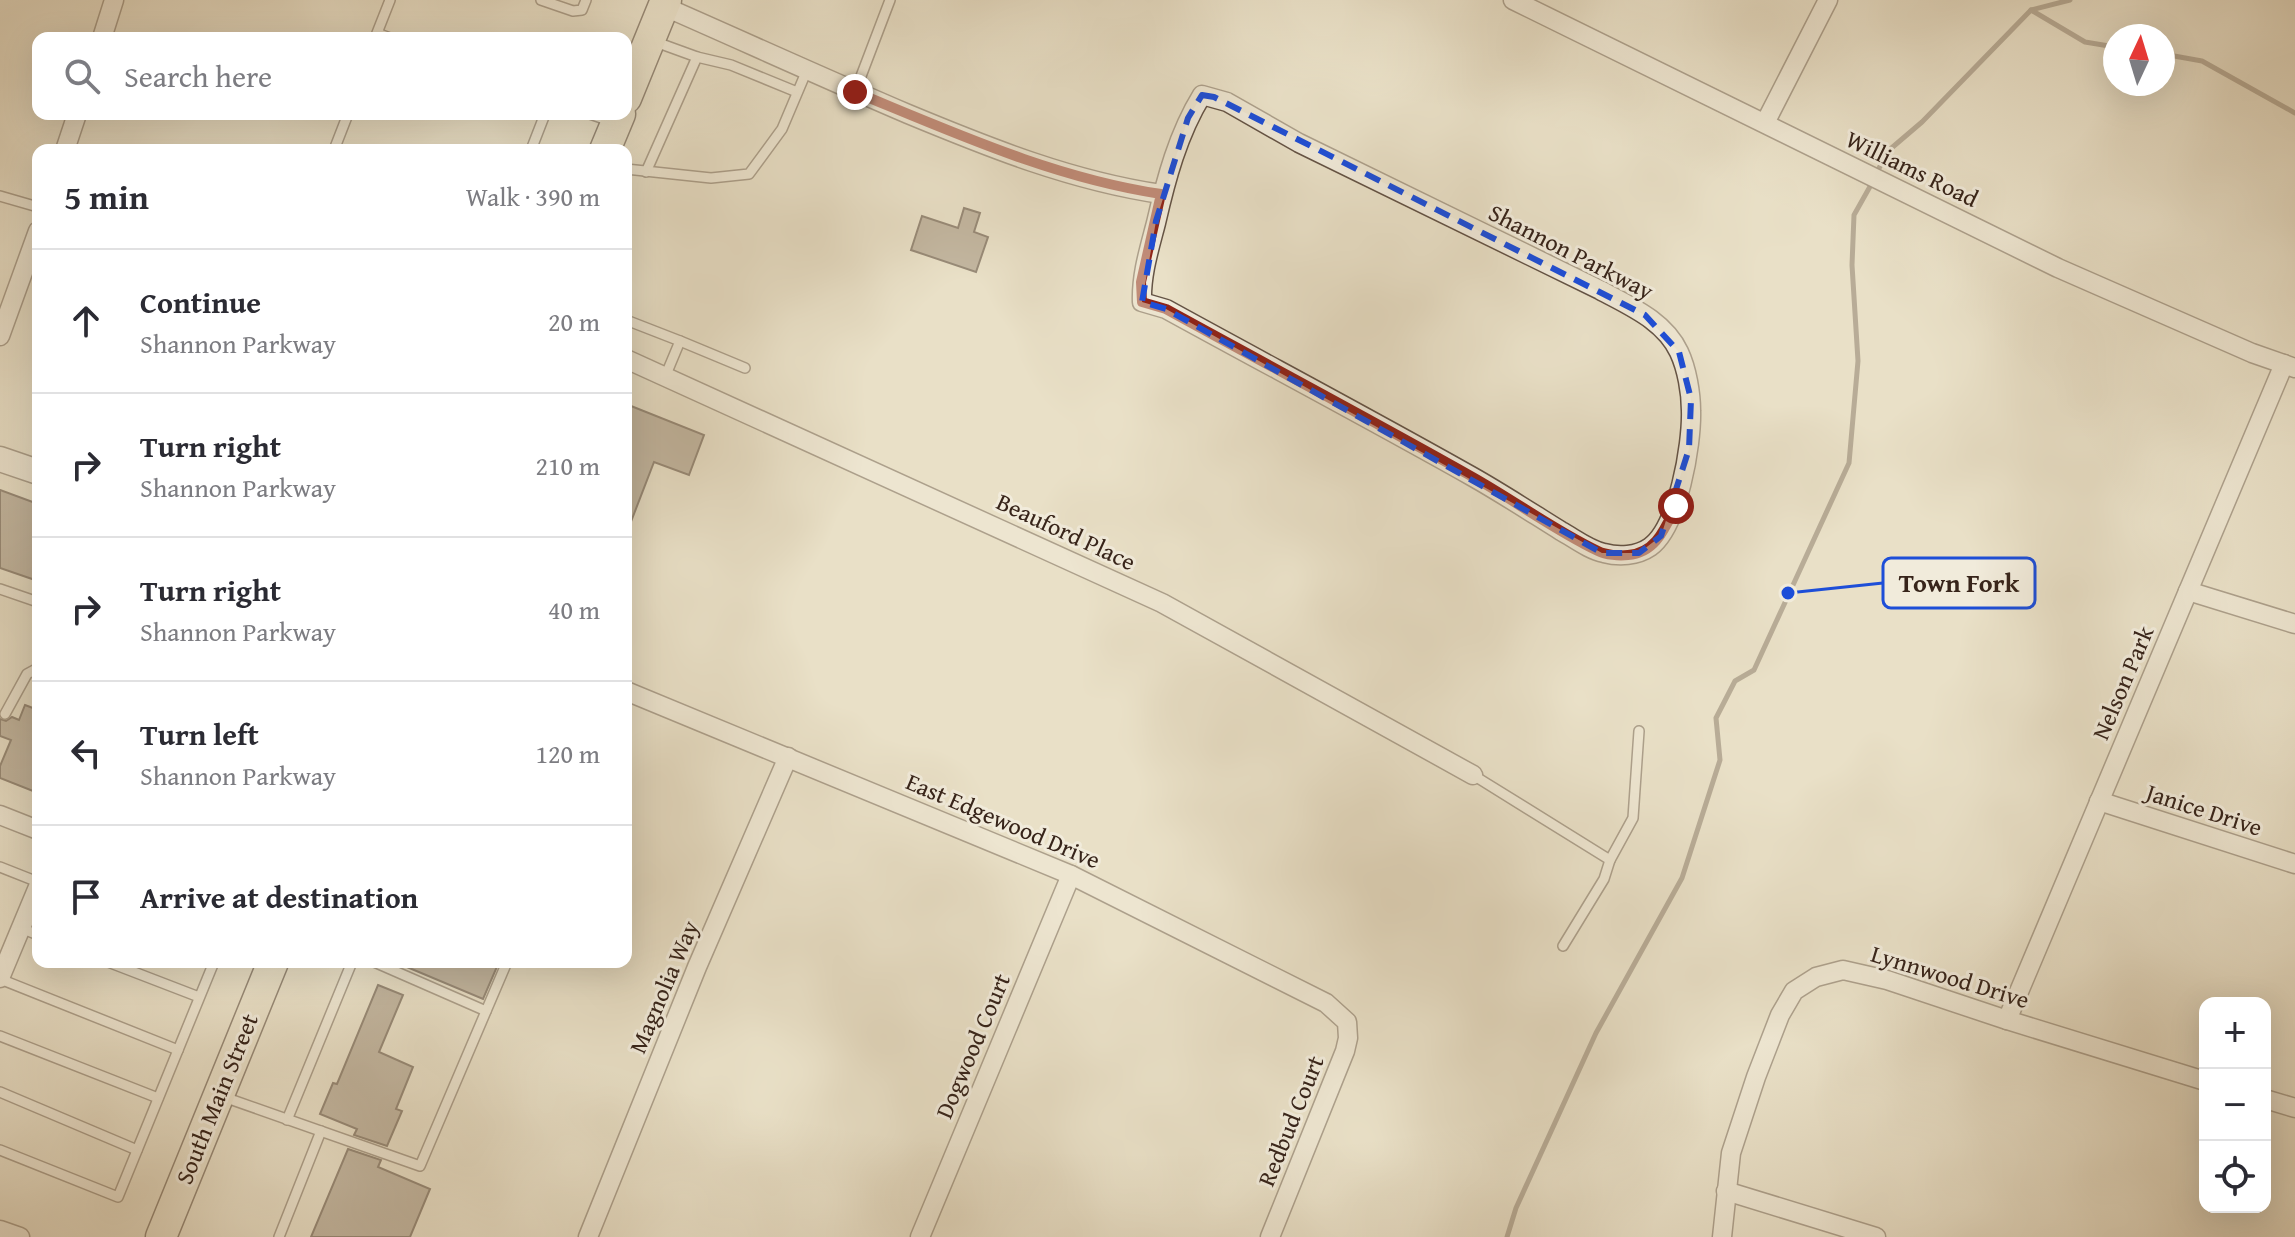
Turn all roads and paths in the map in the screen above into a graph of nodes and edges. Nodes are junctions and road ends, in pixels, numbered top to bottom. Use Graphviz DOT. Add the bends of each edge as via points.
graph roads {
  1 [pos="114,0"];
  2 [pos="390,0"];
  3 [pos="541,0"];
  4 [pos="586,0"];
  5 [pos="890,0"];
  6 [pos="1513,0"];
  7 [pos="1828,0"];
  8 [pos="664,3"];
  9 [pos="104,32"];
  10 [pos="378,32"];
  11 [pos="650,39"];
  12 [pos="697,57"];
  13 [pos="807,70"];
  14 [pos="632,76"];
  15 [pos="797,92"];
  16 [pos="855,92"];
  17 [pos="75,120"];
  18 [pos="346,120"];
  19 [pos="543,120"];
  20 [pos="1765,123"];
  21 [pos="67,144"];
  22 [pos="339,144"];
  23 [pos="533,144"];
  24 [pos="632,170"];
  25 [pos="646,172"];
  26 [pos="1161,194"];
  27 [pos="0,196"];
  28 [pos="32,205"];
  29 [pos="32,248"];
  30 [pos="632,322"];
  31 [pos="0,336"];
  32 [pos="680,341"];
  33 [pos="632,362"];
  34 [pos="2290,366"];
  35 [pos="745,368"];
  36 [pos="665,377"];
  37 [pos="0,459"];
  38 [pos="32,470"];
  39 [pos="0,589"];
  40 [pos="2188,591"];
  41 [pos="32,600"];
  42 [pos="2295,624"];
  43 [pos="32,671"];
  44 [pos="632,693"];
  45 [pos="5,714"];
  46 [pos="1639,731"];
  47 [pos="788,757"];
  48 [pos="1473,775"];
  49 [pos="2099,801"];
  50 [pos="0,815"];
  51 [pos="32,828"];
  52 [pos="1610,860"];
  53 [pos="2295,864"];
  54 [pos="0,867"];
  55 [pos="1071,875"];
  56 [pos="32,882"];
  57 [pos="29,932"];
  58 [pos="1563,946"];
  59 [pos="124,968"];
  60 [pos="211,968"];
  61 [pos="271,968"];
  62 [pos="350,968"];
  63 [pos="388,968"];
  64 [pos="504,968"];
  65 [pos="0,978"];
  66 [pos="199,997"];
  67 [pos="486,1011"];
  68 [pos="2007,1020"];
  69 [pos="1347,1022"];
  70 [pos="0,1036"];
  71 [pos="178,1050"];
  72 [pos="2199,1079"];
  73 [pos="0,1092"];
  74 [pos="219,1096"];
  75 [pos="158,1098"];
  76 [pos="2271,1101"];
  77 [pos="2295,1108"];
  78 [pos="287,1120"];
  79 [pos="321,1131"];
  80 [pos="0,1150"];
  81 [pos="137,1150"];
  82 [pos="1726,1191"];
  83 [pos="0,1230"];
  84 [pos="20,1237"];
  85 [pos="161,1237"];
  86 [pos="279,1237"];
  87 [pos="588,1237"];
  88 [pos="920,1237"];
  89 [pos="1270,1237"];
  90 [pos="1722,1237"];
  91 [pos="1876,1237"];
  1 -- 9 [label="street"];
  2 -- 10 [label="lane"];
  3 -- 4 [label="lane" via="573,11 582,10"];
  5 -- 16 [label="lane"];
  6 -- 20 [label="street, Williams Road"];
  7 -- 20 [label="street"];
  8 -- 11 [label="main road"];
  8 -- 13 [label="street"];
  11 -- 12 [label="lane"];
  11 -- 14 [label="main road"];
  12 -- 15 [label="lane"];
  12 -- 25 [label="lane"];
  13 -- 15 [label="lane"];
  13 -- 16 [label="street"];
  15 -- 25 [label="lane" via="782,129 749,174 711,178"];
  16 -- 26 [label="street" via="1028,162"];
  17 -- 21 [label="street"];
  18 -- 22 [label="lane"];
  19 -- 23 [label="lane"];
  20 -- 34 [label="street, Williams Road" via="2058,268"];
  24 -- 25 [label="lane"];
  26 -- 26 [label="street, Shannon Parkway" via="1188,118 1202,95 1214,97 1645,315 1661,326 1679,352 1691,399 1689,449 1676,506 1661,536 1639,553 1602,553 1192,323 1142,302 1141,282"];
  27 -- 28 [label="lane"];
  29 -- 31 [label="street"];
  30 -- 32 [label="lane"];
  32 -- 35 [label="lane"];
  32 -- 36 [label="lane"];
  33 -- 36 [label="street, Beauford Place"];
  34 -- 40 [label="street, Nelson Park"];
  36 -- 48 [label="street, Beauford Place" via="1162,603"];
  37 -- 38 [label="street"];
  39 -- 41 [label="lane"];
  40 -- 42 [label="street"];
  40 -- 49 [label="street, Nelson Park"];
  43 -- 45 [label="lane"];
  44 -- 47 [label="street, East Edgewood Drive"];
  46 -- 52 [label="lane" via="1633,818"];
  47 -- 55 [label="street, East Edgewood Drive"];
  47 -- 87 [label="street, Magnolia Way"];
  48 -- 52 [label="lane"];
  49 -- 53 [label="street, Janice Drive"];
  49 -- 68 [label="street, Nelson Park"];
  50 -- 51 [label="street"];
  52 -- 58 [label="lane"];
  54 -- 56 [label="lane"];
  55 -- 69 [label="street, East Edgewood Drive" via="1313,996"];
  55 -- 88 [label="street, Dogwood Court"];
  57 -- 65 [label="street"];
  59 -- 66 [label="lane"];
  60 -- 66 [label="lane"];
  61 -- 74 [label="main road, South Main Street"];
  62 -- 78 [label="lane"];
  63 -- 67 [label="lane"];
  64 -- 67 [label="lane"];
  65 -- 71 [label="lane"];
  66 -- 71 [label="lane"];
  67 -- 79 [label="lane" via="420,1166"];
  68 -- 72 [label="street, Lynnwood Drive"];
  68 -- 82 [label="street, Lynnwood Drive" via="1843,970 1816,977 1794,991 1780,1015 1734,1138"];
  69 -- 89 [label="street, Redbud Court" via="1345,1051"];
  70 -- 75 [label="lane"];
  71 -- 75 [label="lane"];
  73 -- 81 [label="lane"];
  74 -- 78 [label="lane"];
  74 -- 85 [label="main road, South Main Street"];
  75 -- 81 [label="lane"];
  76 -- 77 [label="street"];
  78 -- 79 [label="lane"];
  79 -- 86 [label="lane"];
  80 -- 81 [label="lane" via="118,1197"];
  82 -- 90 [label="street, Lynnwood Drive"];
  82 -- 91 [label="street"];
  83 -- 84 [label="street"];
}
